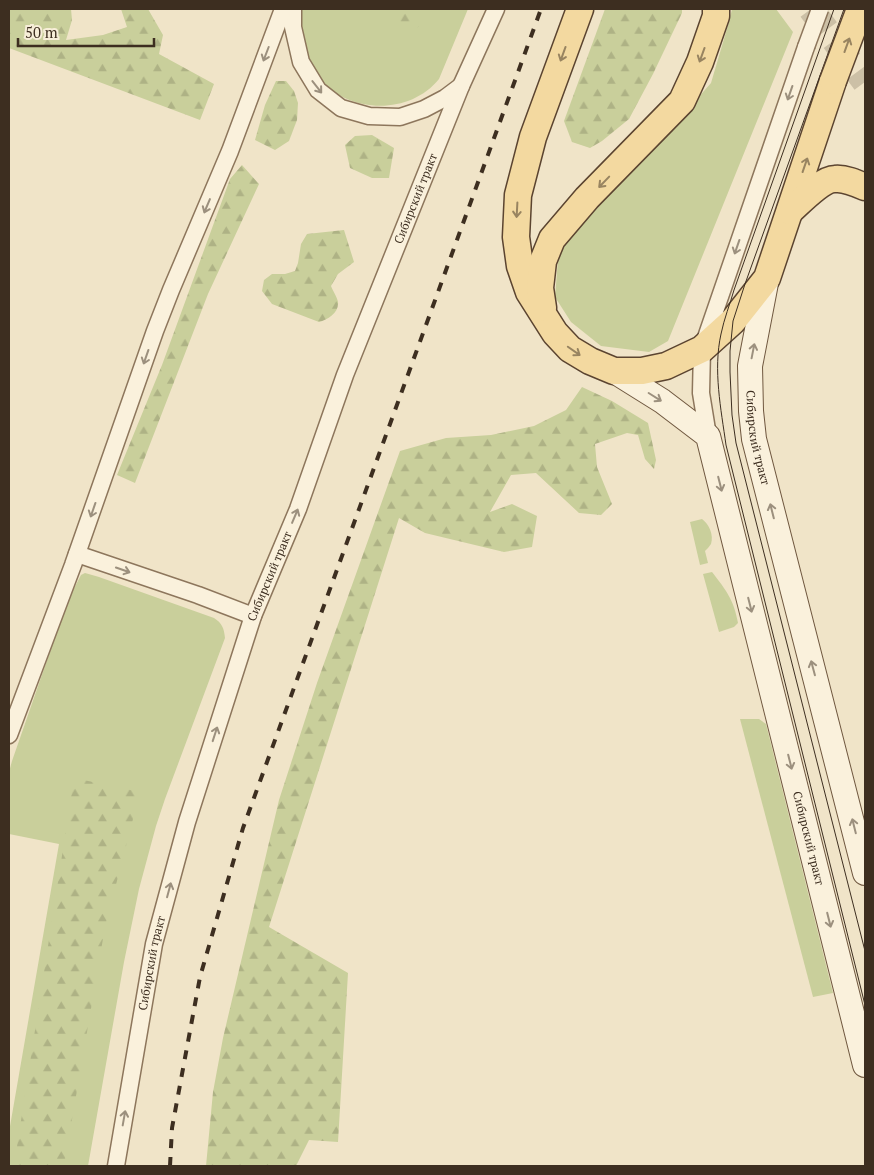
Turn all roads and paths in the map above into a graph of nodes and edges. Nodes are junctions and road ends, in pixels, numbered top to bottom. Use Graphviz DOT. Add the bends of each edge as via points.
graph roads {
  1 [pos="283,9"];
  2 [pos="293,9"];
  3 [pos="496,9"];
  4 [pos="580,9"];
  5 [pos="716,9"];
  6 [pos="820,9"];
  7 [pos="860,9"];
  8 [pos="461,86"];
  9 [pos="865,187"];
  10 [pos="790,211"];
  11 [pos="767,278"];
  12 [pos="545,317"];
  13 [pos="702,348"];
  14 [pos="614,371"];
  15 [pos="708,436"];
  16 [pos="77,554"];
  17 [pos="253,616"];
  18 [pos="9,735"];
  19 [pos="865,873"];
  20 [pos="865,1065"];
  21 [pos="116,1166"];
  1 -- 16 [label="street, one-way" via="230,151 162,314"];
  2 -- 8 [label="street, one-way" via="300,62 318,90 341,108 369,116 400,117 424,109"];
  3 -- 8 [label="street, Сибирский тракт"];
  4 -- 12 [label="main road, one-way" via="532,137 518,195 516,237 520,266 529,292"];
  5 -- 12 [label="main road, one-way" via="700,62 682,100 552,239 543,261 540,288"];
  6 -- 13 [label="street, Сибирский тракт, one-way, bridge"];
  10 -- 7 [label="main road, Сибирский тракт, one-way, bridge"];
  17 -- 8 [label="street, Сибирский тракт, one-way" via="298,509 346,375"];
  9 -- 10 [label="main road" via="834,178 818,186"];
  10 -- 11 [label="main road, Сибирский тракт"];
  11 -- 13 [label="main road" via="733,321"];
  19 -- 11 [label="main road, Сибирский тракт, one-way" via="754,439 750,366"];
  12 -- 14 [label="main road, one-way" via="570,349"];
  13 -- 14 [label="main road" via="666,366 642,372"];
  13 -- 15 [label="street, Сибирский тракт" via="701,393"];
  14 -- 15 [label="main road, one-way" via="662,401"];
  15 -- 20 [label="main road, Сибирский тракт, one-way"];
  16 -- 17 [label="street, one-way"];
  16 -- 18 [label="street"];
  21 -- 17 [label="street, Сибирский тракт, one-way" via="154,944 187,822"];
}
